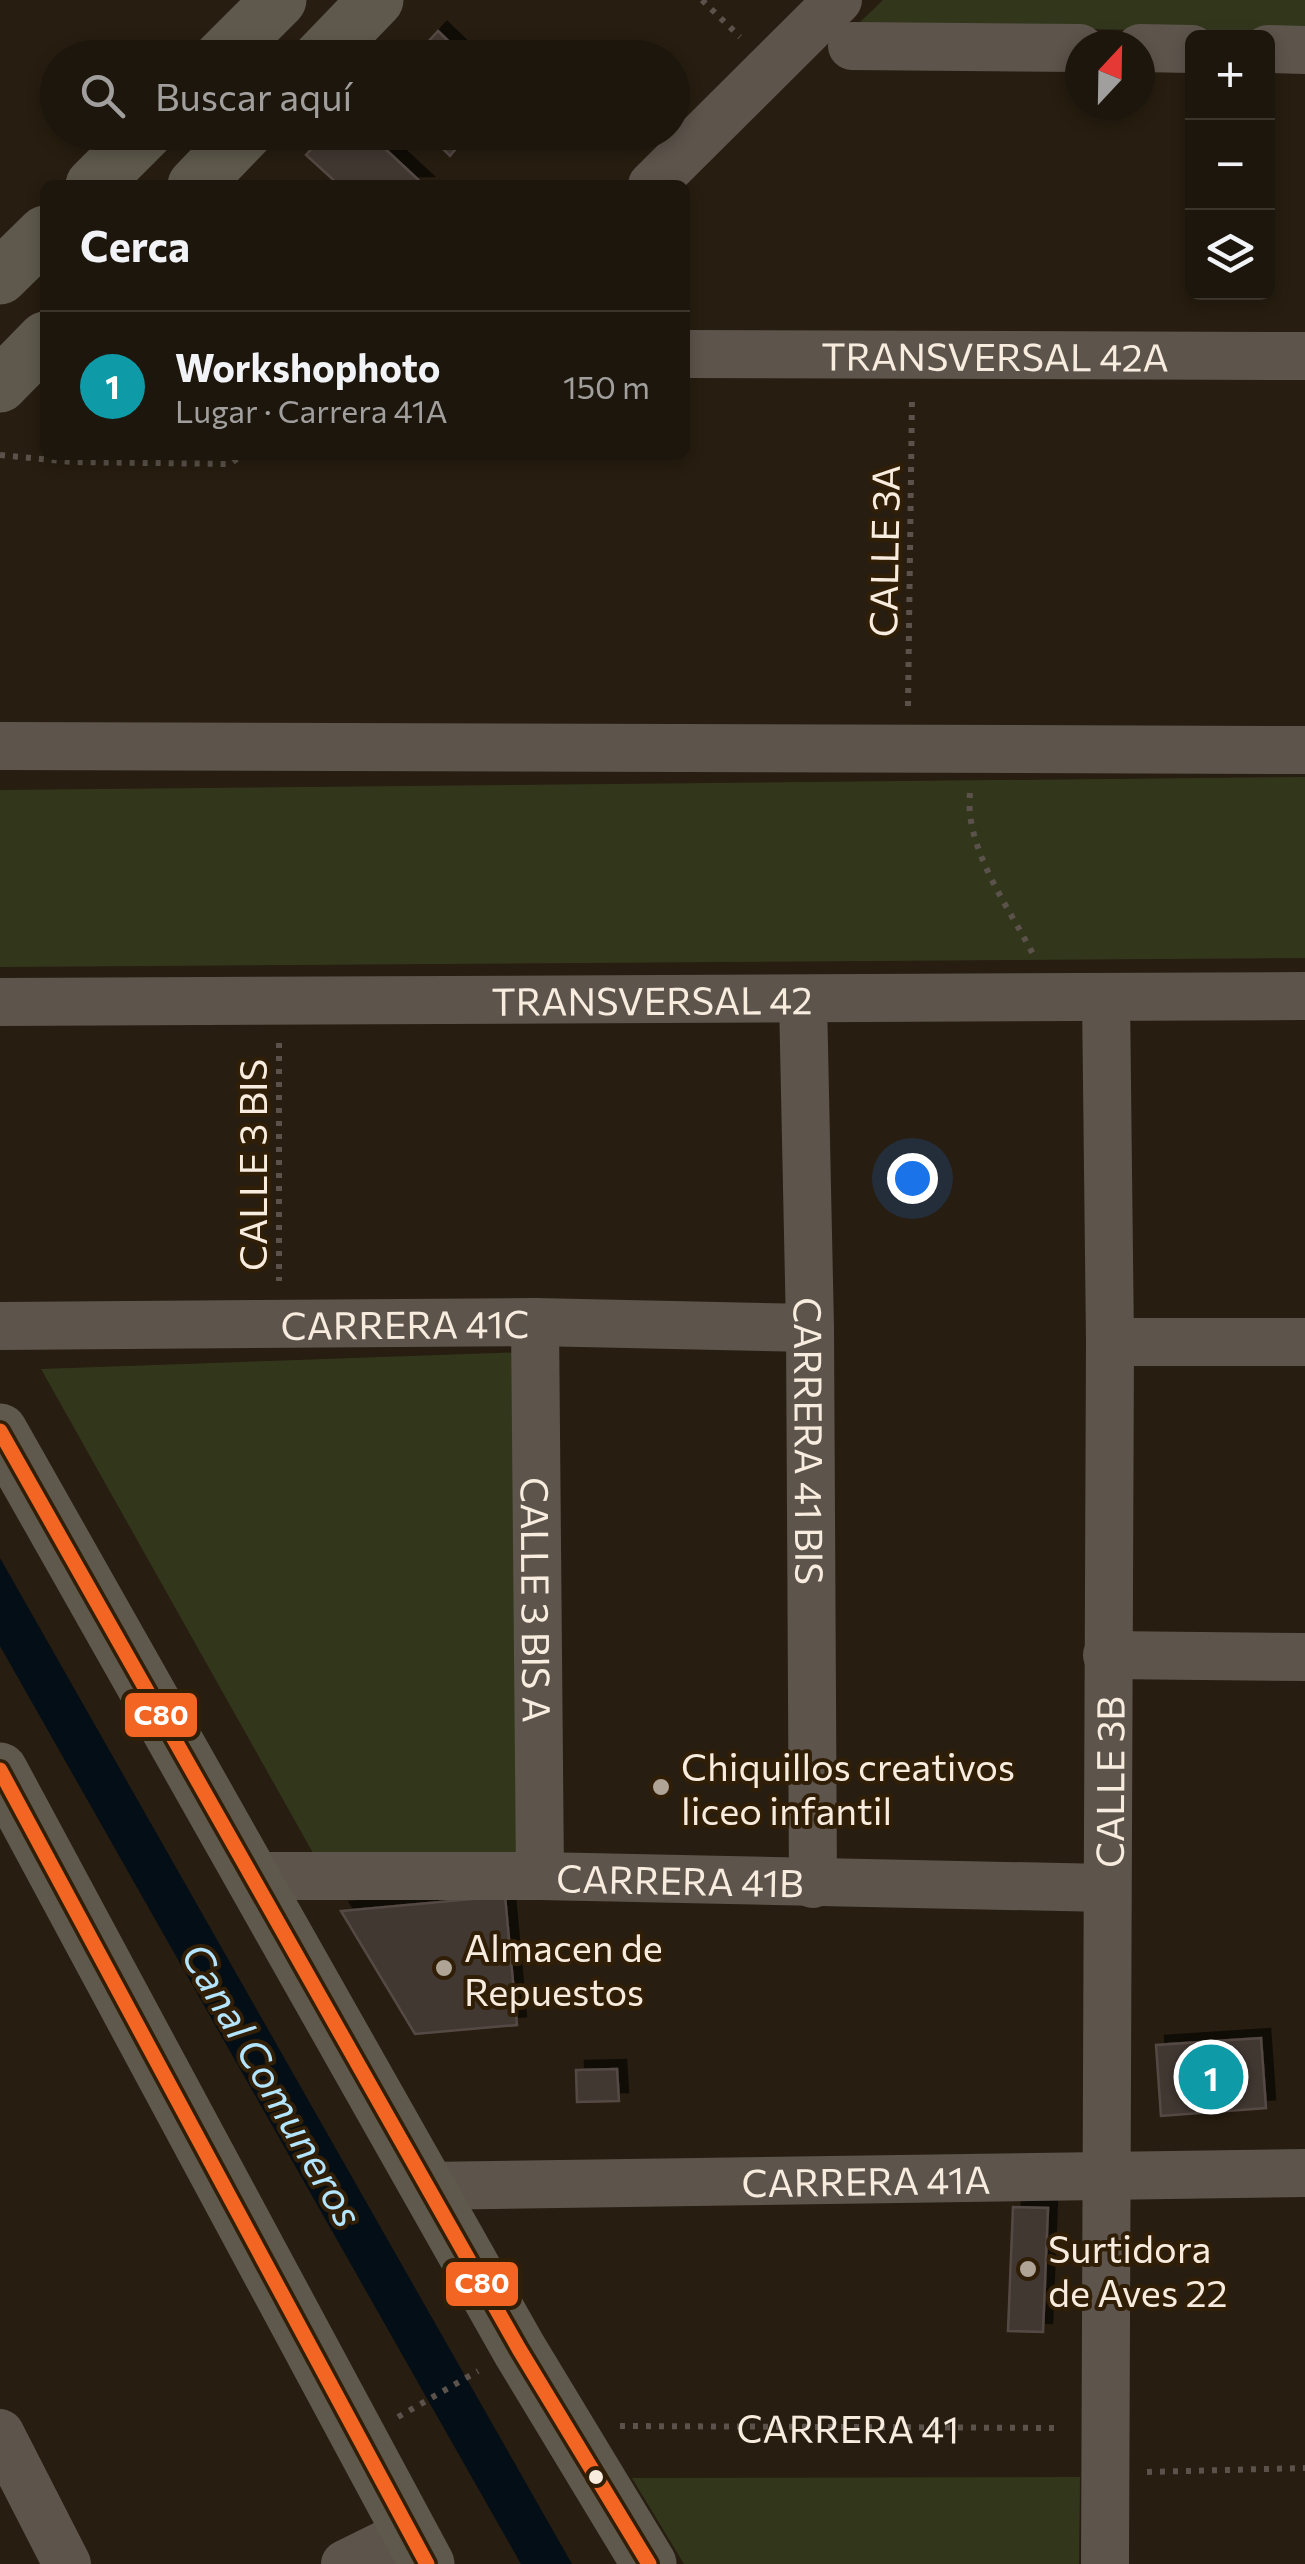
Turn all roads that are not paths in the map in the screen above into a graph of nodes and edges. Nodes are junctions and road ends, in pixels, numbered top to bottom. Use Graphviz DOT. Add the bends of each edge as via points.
graph roads {
  1 [pos="279,0"];
  2 [pos="376,0"];
  3 [pos="838,0"];
  4 [pos="239,40"];
  5 [pos="337,40"];
  6 [pos="852,46"];
  7 [pos="1065,48"];
  8 [pos="1155,48"];
  9 [pos="1185,48"];
  10 [pos="1275,49"];
  11 [pos="1305,50"];
  12 [pos="690,146"];
  13 [pos="128,150"];
  14 [pos="229,150"];
  15 [pos="686,150"];
  16 [pos="98,180"];
  17 [pos="200,180"];
  18 [pos="657,180"];
  19 [pos="40,237"];
  20 [pos="0,277"];
  21 [pos="40,343"];
  22 [pos="690,354"];
  23 [pos="1305,356"];
  24 [pos="0,385"];
  25 [pos="0,746"];
  26 [pos="1305,750"];
  27 [pos="1305,996"];
  28 [pos="1106,997"];
  29 [pos="803,998"];
  30 [pos="0,1002"];
  31 [pos="534,1322"];
  32 [pos="0,1326"];
  33 [pos="810,1328"];
  34 [pos="1110,1342"];
  35 [pos="1305,1342"];
  36 [pos="0,1431"];
  37 [pos="1106,1654"];
  38 [pos="1305,1657"];
  39 [pos="5,1791"];
  40 [pos="252,1876"];
  41 [pos="540,1876"];
  42 [pos="813,1884"];
  43 [pos="1106,1888"];
  44 [pos="1305,2173"];
  45 [pos="1108,2176"];
  46 [pos="426,2186"];
  47 [pos="0,2432"];
  48 [pos="419,2548"];
  49 [pos="68,2564"];
  50 [pos="345,2564"];
  51 [pos="650,2564"];
  52 [pos="1105,2564"];
  1 -- 4 [label="main road"];
  2 -- 5 [label="main road"];
  3 -- 12 [label="street"];
  6 -- 7 [label="street"];
  8 -- 9 [label="street"];
  10 -- 11 [label="street"];
  13 -- 16 [label="main road"];
  14 -- 17 [label="main road"];
  15 -- 18 [label="street"];
  19 -- 20 [label="main road"];
  21 -- 24 [label="main road"];
  22 -- 23 [label="street, TRANSVERSAL 42A"];
  25 -- 26 [label="street"];
  27 -- 28 [label="street, TRANSVERSAL 42"];
  28 -- 29 [label="street, TRANSVERSAL 42"];
  28 -- 34 [label="street, CALLE 3B"];
  29 -- 30 [label="street, TRANSVERSAL 42"];
  29 -- 33 [label="street, CARRERA 41 BIS"];
  31 -- 32 [label="street, CARRERA 41C"];
  31 -- 33 [label="street, CARRERA 41C"];
  31 -- 41 [label="street, CALLE 3 BIS A"];
  33 -- 42 [label="street, CARRERA 41 BIS"];
  34 -- 35 [label="street"];
  34 -- 37 [label="street, CALLE 3B"];
  36 -- 40 [label="main road"];
  37 -- 38 [label="street"];
  37 -- 43 [label="street, CALLE 3B"];
  39 -- 48 [label="main road"];
  40 -- 41 [label="street, CARRERA 41B"];
  40 -- 46 [label="main road"];
  41 -- 42 [label="street, CARRERA 41B"];
  42 -- 43 [label="street, CARRERA 41B"];
  43 -- 45 [label="street, CALLE 3B"];
  44 -- 45 [label="street, CARRERA 41A"];
  45 -- 46 [label="street, CARRERA 41A"];
  45 -- 52 [label="street, CALLE 3B"];
  46 -- 51 [label="main road"];
  47 -- 49 [label="street"];
  48 -- 50 [label="street"];
}
